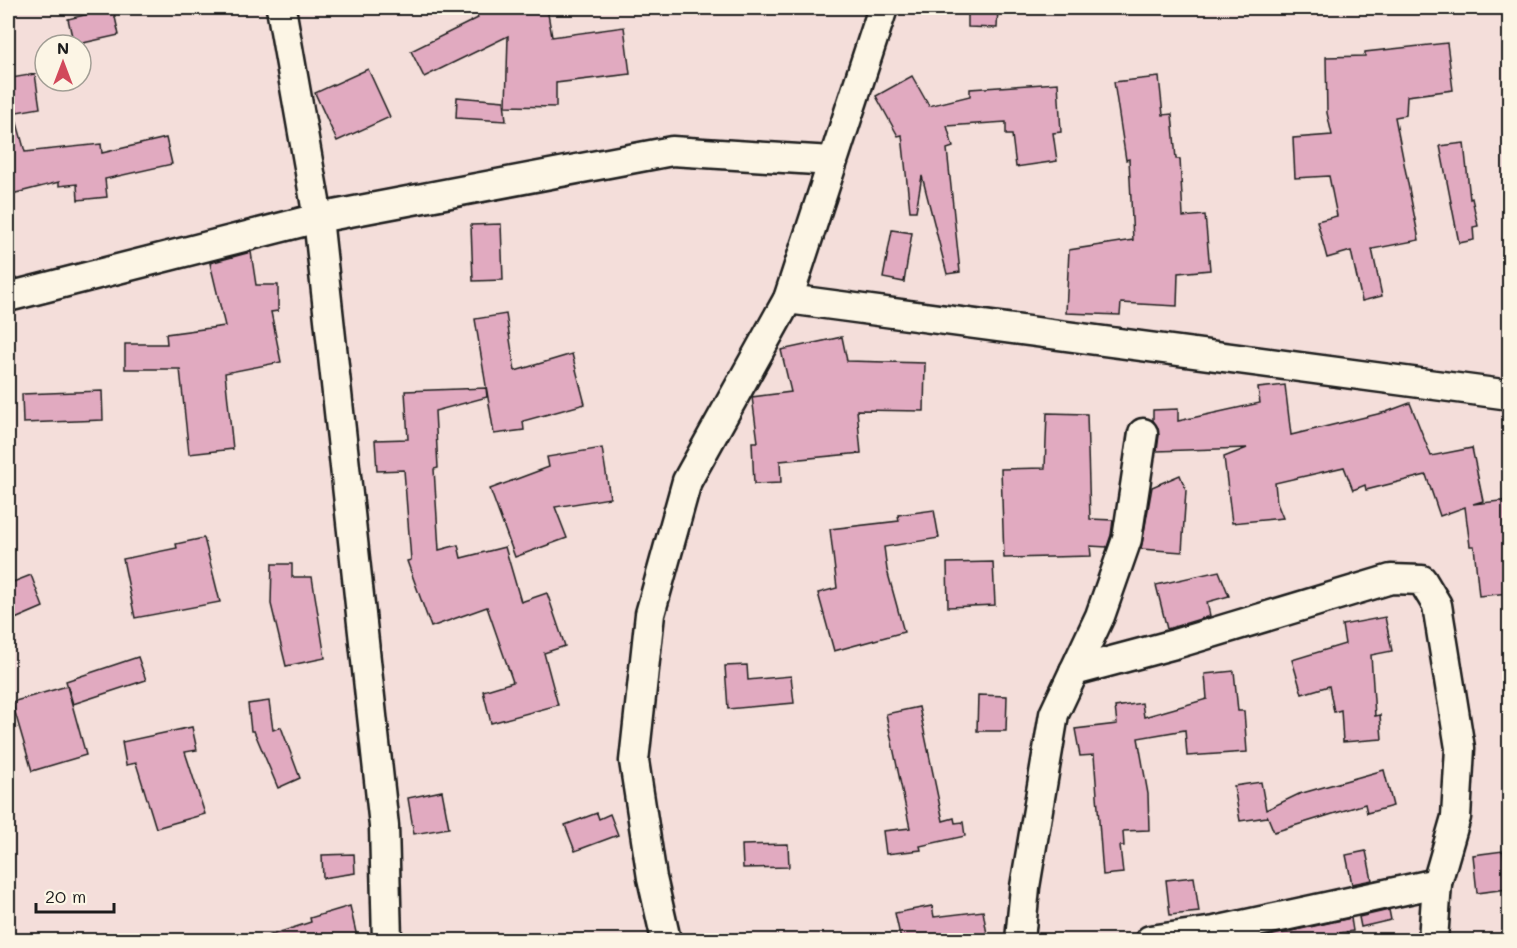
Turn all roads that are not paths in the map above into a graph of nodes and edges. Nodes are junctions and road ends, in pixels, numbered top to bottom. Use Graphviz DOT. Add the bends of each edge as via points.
graph roads {
  1 [pos="281,8"];
  2 [pos="883,8"];
  3 [pos="832,161"];
  4 [pos="318,218"];
  5 [pos="8,297"];
  6 [pos="788,299"];
  7 [pos="1509,395"];
  8 [pos="1143,433"];
  9 [pos="1074,671"];
  10 [pos="1437,883"];
  11 [pos="387,940"];
  12 [pos="666,940"];
  13 [pos="1020,940"];
  14 [pos="1150,940"];
  15 [pos="1433,940"];
  1 -- 4 [label="street"];
  2 -- 3 [label="street"];
  3 -- 4 [label="street" via="672,151"];
  3 -- 6 [label="street"];
  4 -- 5 [label="street"];
  4 -- 11 [label="street" via="384,826"];
  6 -- 7 [label="street"];
  6 -- 12 [label="street" via="687,481 650,615 634,761"];
  8 -- 9 [label="street" via="1127,539 1100,616"];
  9 -- 10 [label="street" via="1175,645 1391,579 1422,580 1437,605 1460,748 1456,817"];
  9 -- 13 [label="street" via="1053,714"];
  10 -- 14 [label="street" via="1215,931"];
  10 -- 15 [label="street"];
}
